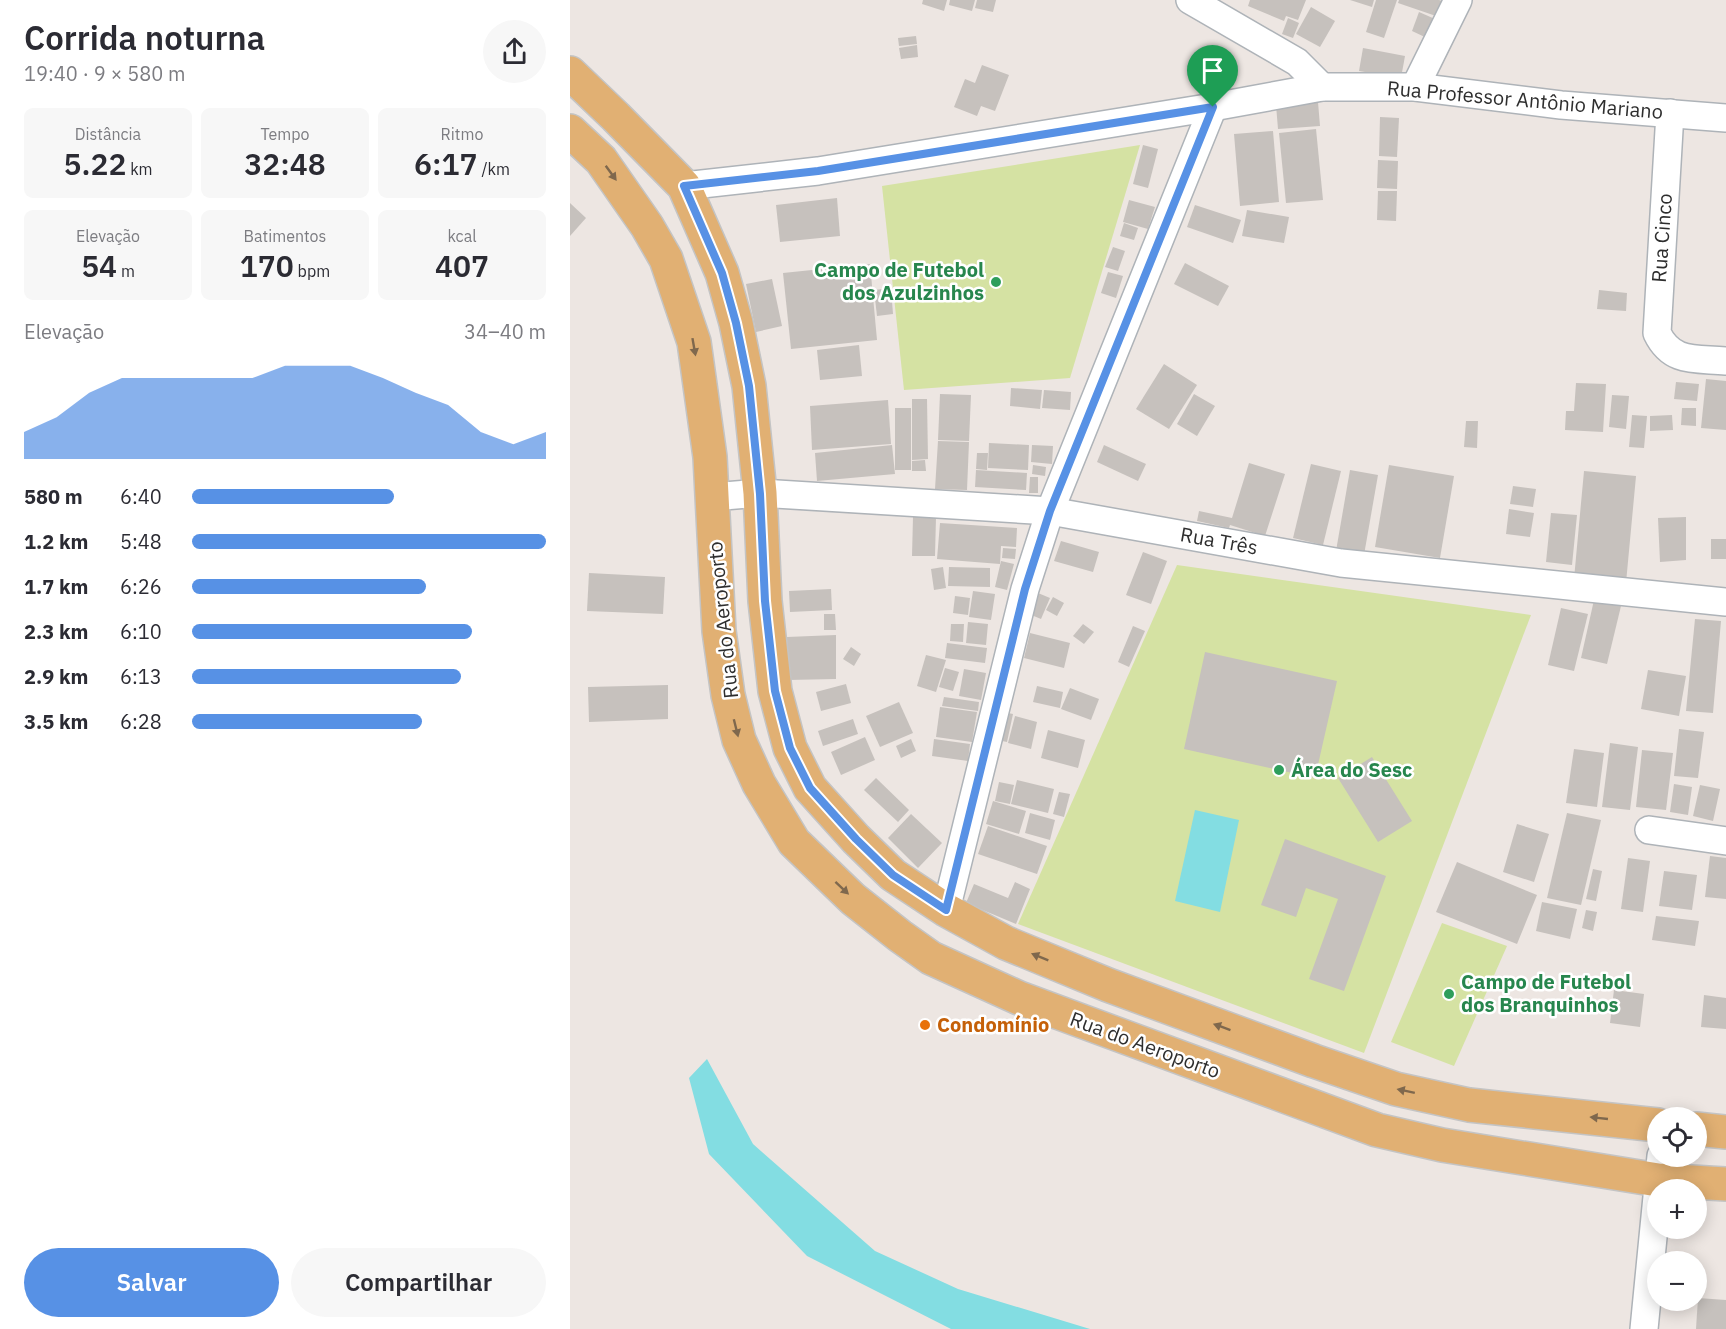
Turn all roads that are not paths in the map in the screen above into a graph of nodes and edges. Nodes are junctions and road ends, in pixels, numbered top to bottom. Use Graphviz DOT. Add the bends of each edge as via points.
graph roads {
  1 [pos="1190,0"];
  2 [pos="1458,0"];
  3 [pos="1220,7"];
  4 [pos="570,73"];
  5 [pos="1322,87"];
  6 [pos="1414,87"];
  7 [pos="1213,107"];
  8 [pos="1670,113"];
  9 [pos="1726,118"];
  10 [pos="570,131"];
  11 [pos="684,186"];
  12 [pos="1726,361"];
  13 [pos="760,494"];
  14 [pos="712,497"];
  15 [pos="1050,511"];
  16 [pos="1726,602"];
  17 [pos="1649,831"];
  18 [pos="1726,841"];
  19 [pos="946,910"];
  20 [pos="1647,1124"];
  21 [pos="1707,1130"];
  22 [pos="1726,1132"];
  23 [pos="1659,1168"];
  24 [pos="1726,1184"];
  25 [pos="1644,1329"];
  1 -- 3 [label="street"];
  2 -- 6 [label="street"];
  3 -- 5 [label="street" via="1297,62"];
  4 -- 11 [label="main road"];
  5 -- 6 [label="street, Rua Professor Antônio Mariano"];
  5 -- 7 [label="street, Rua Professor Antônio Mariano"];
  6 -- 8 [label="street, Rua Professor Antônio Mariano" via="1561,105"];
  7 -- 11 [label="street, Rua Professor Antônio Mariano" via="818,171"];
  7 -- 15 [label="street"];
  8 -- 9 [label="street, Rua Professor Antônio Mariano"];
  8 -- 12 [label="street, Rua Cinco" via="1657,333 1663,345 1676,356"];
  10 -- 14 [label="main road, Rua do Aeroporto, one-way" via="602,160 666,259 694,342"];
  11 -- 13 [label="main road" via="722,273 736,323 749,386"];
  13 -- 14 [label="street, Rua Três"];
  13 -- 15 [label="street, Rua Três"];
  13 -- 19 [label="main road" via="765,601 775,691 790,748 810,788 856,839 893,875"];
  14 -- 23 [label="main road, Rua do Aeroporto, one-way" via="719,631 728,695 739,740 759,783 794,842 853,898 931,958 1018,998 1377,1130 1442,1145"];
  15 -- 16 [label="street, Rua Três" via="1341,563"];
  15 -- 19 [label="street" via="1025,589"];
  17 -- 18 [label="street"];
  20 -- 19 [label="main road, one-way" via="1469,1105 1396,1089 1108,985 1006,943"];
  21 -- 22 [label="main road"];
  23 -- 24 [label="main road, Rua do Aeroporto"];
  23 -- 25 [label="street"];
}
